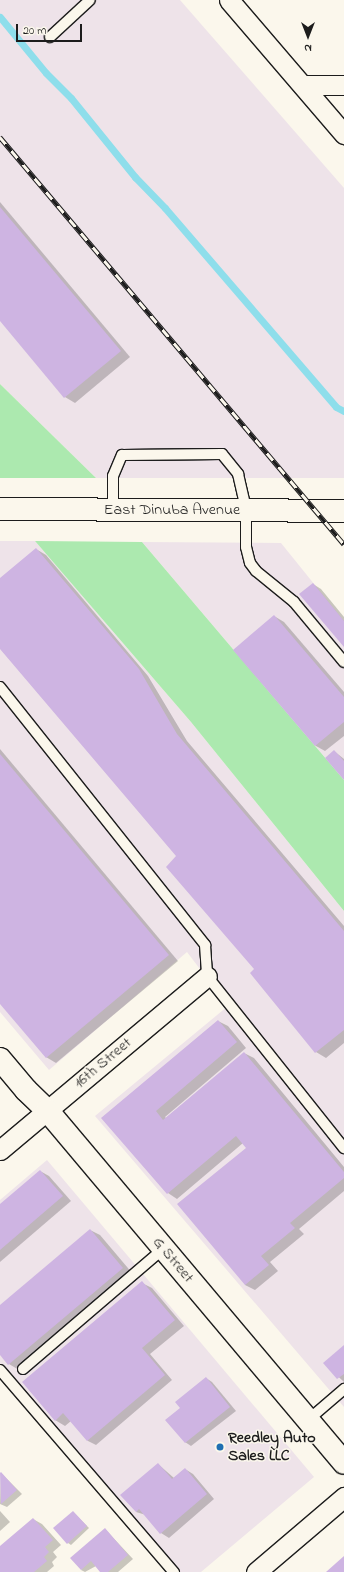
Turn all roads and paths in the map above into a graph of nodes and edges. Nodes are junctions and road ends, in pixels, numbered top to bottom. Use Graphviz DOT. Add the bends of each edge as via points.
graph roads {
  1 [pos="90,0"];
  2 [pos="229,0"];
  3 [pos="50,37"];
  4 [pos="304,85"];
  5 [pos="344,85"];
  6 [pos="344,134"];
  7 [pos="0,509"];
  8 [pos="113,510"];
  9 [pos="246,510"];
  10 [pos="344,511"];
  11 [pos="344,662"];
  12 [pos="0,687"];
  13 [pos="206,976"];
  14 [pos="0,1059"];
  15 [pos="47,1110"];
  16 [pos="344,1148"];
  17 [pos="0,1150"];
  18 [pos="164,1248"];
  19 [pos="23,1369"];
  20 [pos="0,1370"];
  21 [pos="344,1389"];
  22 [pos="308,1420"];
  23 [pos="344,1463"];
  24 [pos="344,1497"];
  25 [pos="174,1572"];
  26 [pos="256,1572"];
  1 -- 3 [label="lane"];
  2 -- 4 [label="street"];
  4 -- 5 [label="street"];
  4 -- 6 [label="street"];
  7 -- 8 [label="street, East Dinuba Avenue"];
  8 -- 9 [label="street, East Dinuba Avenue"];
  8 -- 9 [label="lane" via="113,476 122,455 222,454 238,474"];
  9 -- 10 [label="street, East Dinuba Avenue"];
  9 -- 11 [label="lane" via="246,547 250,563 256,571 294,602"];
  12 -- 13 [label="lane" via="205,945"];
  13 -- 15 [label="street, 16th Street"];
  13 -- 16 [label="lane"];
  14 -- 15 [label="street, G Street"];
  15 -- 17 [label="street, 16th Street"];
  15 -- 18 [label="street, G Street"];
  18 -- 19 [label="lane"];
  18 -- 22 [label="street, G Street"];
  20 -- 25 [label="lane"];
  21 -- 22 [label="lane"];
  22 -- 23 [label="street, G Street"];
  24 -- 26 [label="street"];
}
